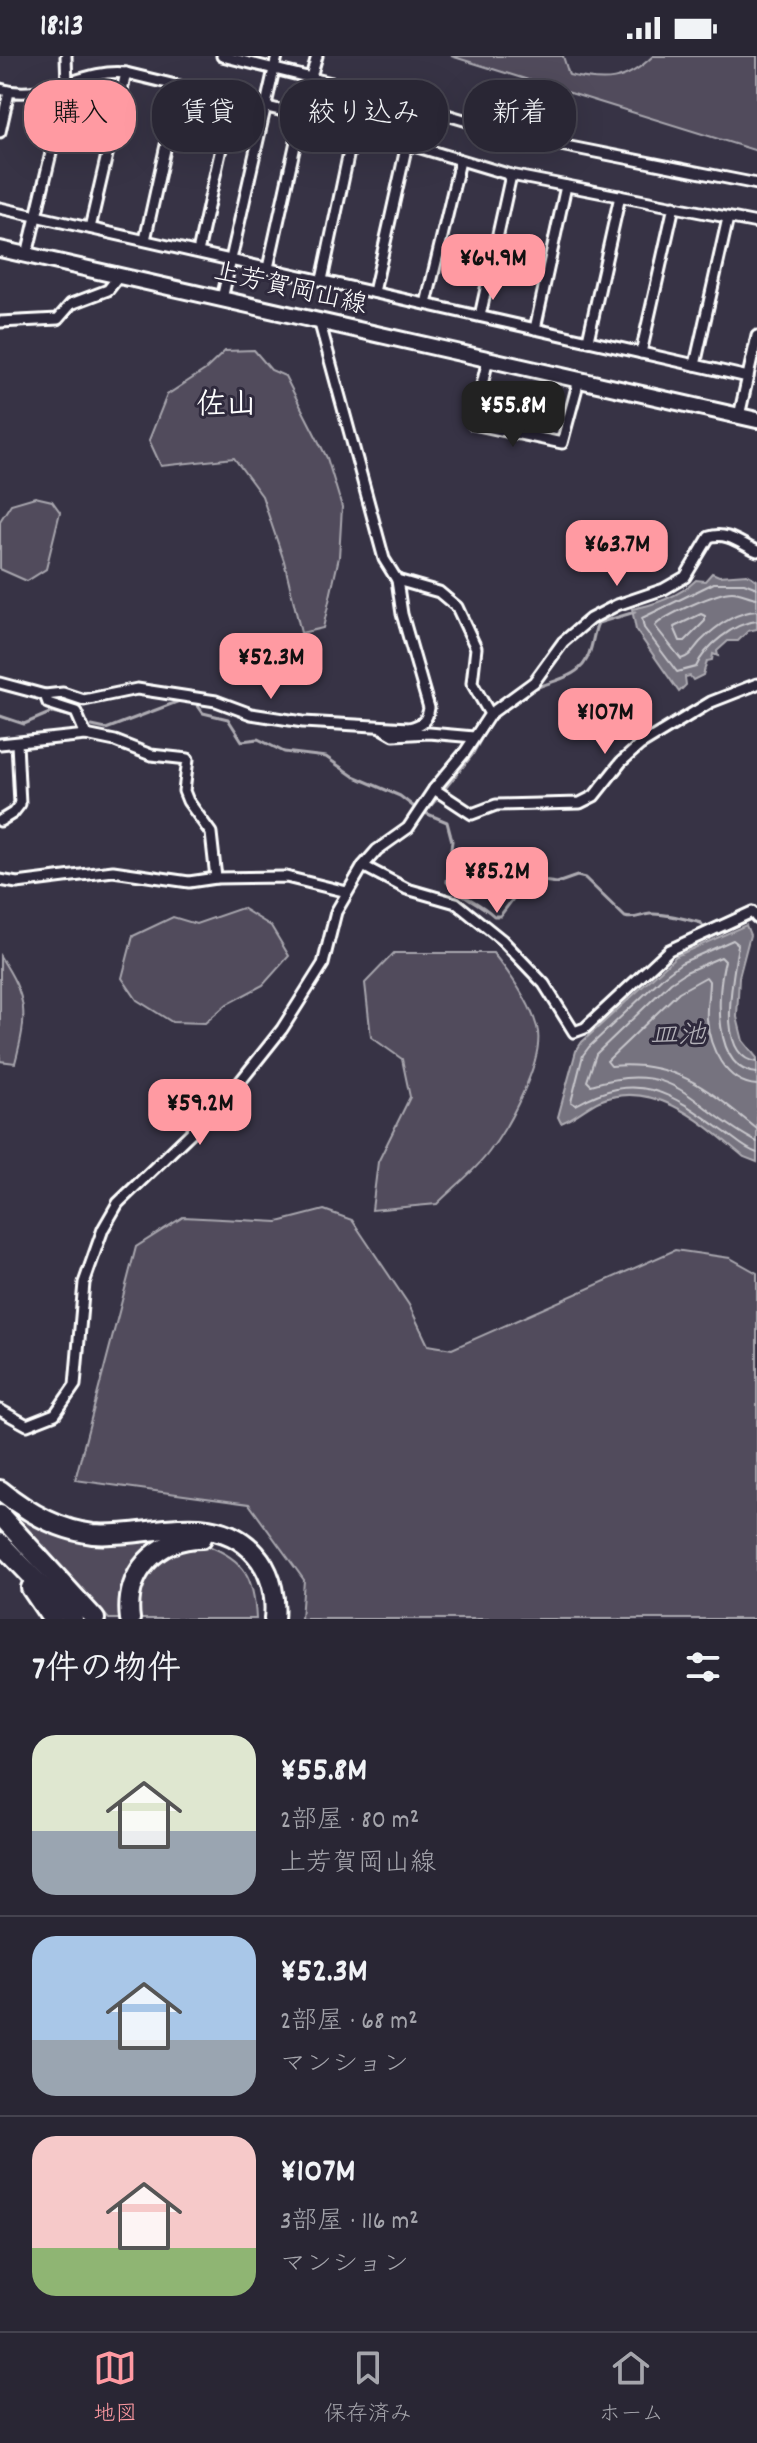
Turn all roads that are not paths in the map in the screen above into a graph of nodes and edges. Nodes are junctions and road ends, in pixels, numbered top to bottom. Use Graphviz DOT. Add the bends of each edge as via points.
graph roads {
  1 [pos="66,56"];
  2 [pos="222,56"];
  3 [pos="277,56"];
  4 [pos="317,56"];
  5 [pos="275,68"];
  6 [pos="126,73"];
  7 [pos="311,77"];
  8 [pos="67,80"];
  9 [pos="80,80"];
  10 [pos="155,80"];
  11 [pos="4,90"];
  12 [pos="24,91"];
  13 [pos="265,106"];
  14 [pos="280,109"];
  15 [pos="0,132"];
  16 [pos="52,152"];
  17 [pos="164,152"];
  18 [pos="220,152"];
  19 [pos="294,152"];
  20 [pos="349,152"];
  21 [pos="405,152"];
  22 [pos="432,152"];
  23 [pos="460,161"];
  24 [pos="511,175"];
  25 [pos="757,184"];
  26 [pos="566,186"];
  27 [pos="620,196"];
  28 [pos="674,206"];
  29 [pos="0,208"];
  30 [pos="37,216"];
  31 [pos="728,218"];
  32 [pos="757,223"];
  33 [pos="90,228"];
  34 [pos="145,240"];
  35 [pos="0,249"];
  36 [pos="198,252"];
  37 [pos="27,255"];
  38 [pos="231,260"];
  39 [pos="268,268"];
  40 [pos="119,276"];
  41 [pos="322,280"];
  42 [pos="374,292"];
  43 [pos="222,299"];
  44 [pos="426,304"];
  45 [pos="480,316"];
  46 [pos="319,320"];
  47 [pos="0,322"];
  48 [pos="535,329"];
  49 [pos="757,336"];
  50 [pos="588,340"];
  51 [pos="756,350"];
  52 [pos="641,353"];
  53 [pos="488,359"];
  54 [pos="695,365"];
  55 [pos="748,377"];
  56 [pos="579,380"];
  57 [pos="739,416"];
  58 [pos="757,420"];
  59 [pos="757,551"];
  60 [pos="397,580"];
  61 [pos="0,683"];
  62 [pos="757,684"];
  63 [pos="45,695"];
  64 [pos="490,714"];
  65 [pos="379,726"];
  66 [pos="86,735"];
  67 [pos="474,737"];
  68 [pos="17,743"];
  69 [pos="0,744"];
  70 [pos="438,792"];
  71 [pos="0,821"];
  72 [pos="363,866"];
  73 [pos="216,878"];
  74 [pos="0,880"];
  75 [pos="347,892"];
  76 [pos="757,918"];
  77 [pos="0,1410"];
  78 [pos="0,1490"];
  79 [pos="0,1515"];
  80 [pos="3,1546"];
  81 [pos="52,1619"];
  82 [pos="73,1619"];
  83 [pos="95,1619"];
  84 [pos="130,1619"];
  85 [pos="264,1619"];
  86 [pos="274,1619"];
  1 -- 8 [label="street"];
  2 -- 5 [label="street"];
  3 -- 5 [label="street"];
  4 -- 7 [label="street"];
  5 -- 7 [label="street"];
  5 -- 13 [label="street"];
  6 -- 9 [label="street" via="100,72"];
  6 -- 10 [label="street"];
  6 -- 33 [label="street"];
  7 -- 25 [label="street" via="525,138"];
  11 -- 12 [label="street"];
  11 -- 15 [label="street"];
  13 -- 14 [label="street"];
  13 -- 38 [label="street"];
  16 -- 30 [label="street"];
  17 -- 34 [label="street"];
  18 -- 36 [label="street"];
  19 -- 39 [label="street"];
  20 -- 41 [label="street"];
  21 -- 42 [label="street"];
  22 -- 23 [label="street"];
  23 -- 24 [label="street"];
  23 -- 44 [label="street"];
  24 -- 26 [label="street"];
  24 -- 45 [label="street"];
  26 -- 27 [label="street"];
  26 -- 48 [label="street"];
  27 -- 28 [label="street"];
  27 -- 50 [label="street"];
  28 -- 31 [label="street"];
  28 -- 52 [label="street"];
  29 -- 30 [label="street"];
  30 -- 33 [label="street"];
  30 -- 37 [label="street"];
  31 -- 32 [label="street"];
  31 -- 54 [label="street"];
  33 -- 34 [label="street"];
  34 -- 36 [label="street"];
  35 -- 37 [label="main road, 上芳賀岡山線"];
  36 -- 38 [label="street"];
  37 -- 40 [label="main road, 上芳賀岡山線"];
  38 -- 39 [label="street"];
  38 -- 43 [label="street"];
  39 -- 41 [label="street"];
  40 -- 43 [label="main road, 上芳賀岡山線"];
  40 -- 47 [label="street" via="108,290 71,304 58,319"];
  41 -- 42 [label="street"];
  42 -- 44 [label="street"];
  43 -- 46 [label="main road, 上芳賀岡山線"];
  44 -- 45 [label="street"];
  45 -- 48 [label="street"];
  46 -- 53 [label="main road, 上芳賀岡山線"];
  46 -- 60 [label="street" via="380,545"];
  48 -- 50 [label="street"];
  49 -- 51 [label="street"];
  50 -- 52 [label="street"];
  51 -- 55 [label="street"];
  52 -- 54 [label="street"];
  53 -- 56 [label="main road, 上芳賀岡山線"];
  53 -- 56 [label="street" via="473,424 562,443"];
  54 -- 55 [label="street"];
  55 -- 57 [label="street"];
  56 -- 57 [label="main road, 上芳賀岡山線"];
  57 -- 58 [label="main road, 上芳賀岡山線"];
  59 -- 64 [label="street" via="727,536 709,537 685,577 590,619 563,642 534,682"];
  60 -- 64 [label="street" via="439,592 457,607 476,648 472,683"];
  60 -- 65 [label="street" via="428,717 421,725"];
  61 -- 63 [label="street"];
  62 -- 70 [label="street" via="711,702 649,739 621,762 594,796 580,803 496,805 472,814"];
  63 -- 65 [label="street" via="63,693 84,700 137,689 216,701 264,716"];
  63 -- 66 [label="street" via="48,703 76,712"];
  64 -- 67 [label="street"];
  65 -- 67 [label="street" via="394,735"];
  66 -- 68 [label="street"];
  66 -- 73 [label="street" via="151,755 188,759 184,791 211,833"];
  67 -- 70 [label="street"];
  68 -- 69 [label="street"];
  68 -- 71 [label="street" via="20,804"];
  70 -- 72 [label="street" via="408,828"];
  72 -- 75 [label="street"];
  72 -- 76 [label="street" via="407,889 456,903 544,984 574,1032 585,1028 669,950 752,912"];
  73 -- 74 [label="street" via="189,882 113,871 17,883"];
  73 -- 75 [label="street" via="286,877"];
  75 -- 77 [label="street" via="336,912 323,964 282,1029 228,1097 118,1203 103,1229 84,1283 75,1385 55,1414 27,1425"];
  78 -- 86 [label="highway" via="71,1530 118,1534 185,1527 227,1534 254,1551 264,1565 275,1600"];
  79 -- 83 [label="highway"];
  80 -- 81 [label="highway"];
  80 -- 82 [label="highway"];
  84 -- 85 [label="highway" via="133,1583 151,1556 174,1542 202,1538 230,1547 253,1568 265,1599"];
}
